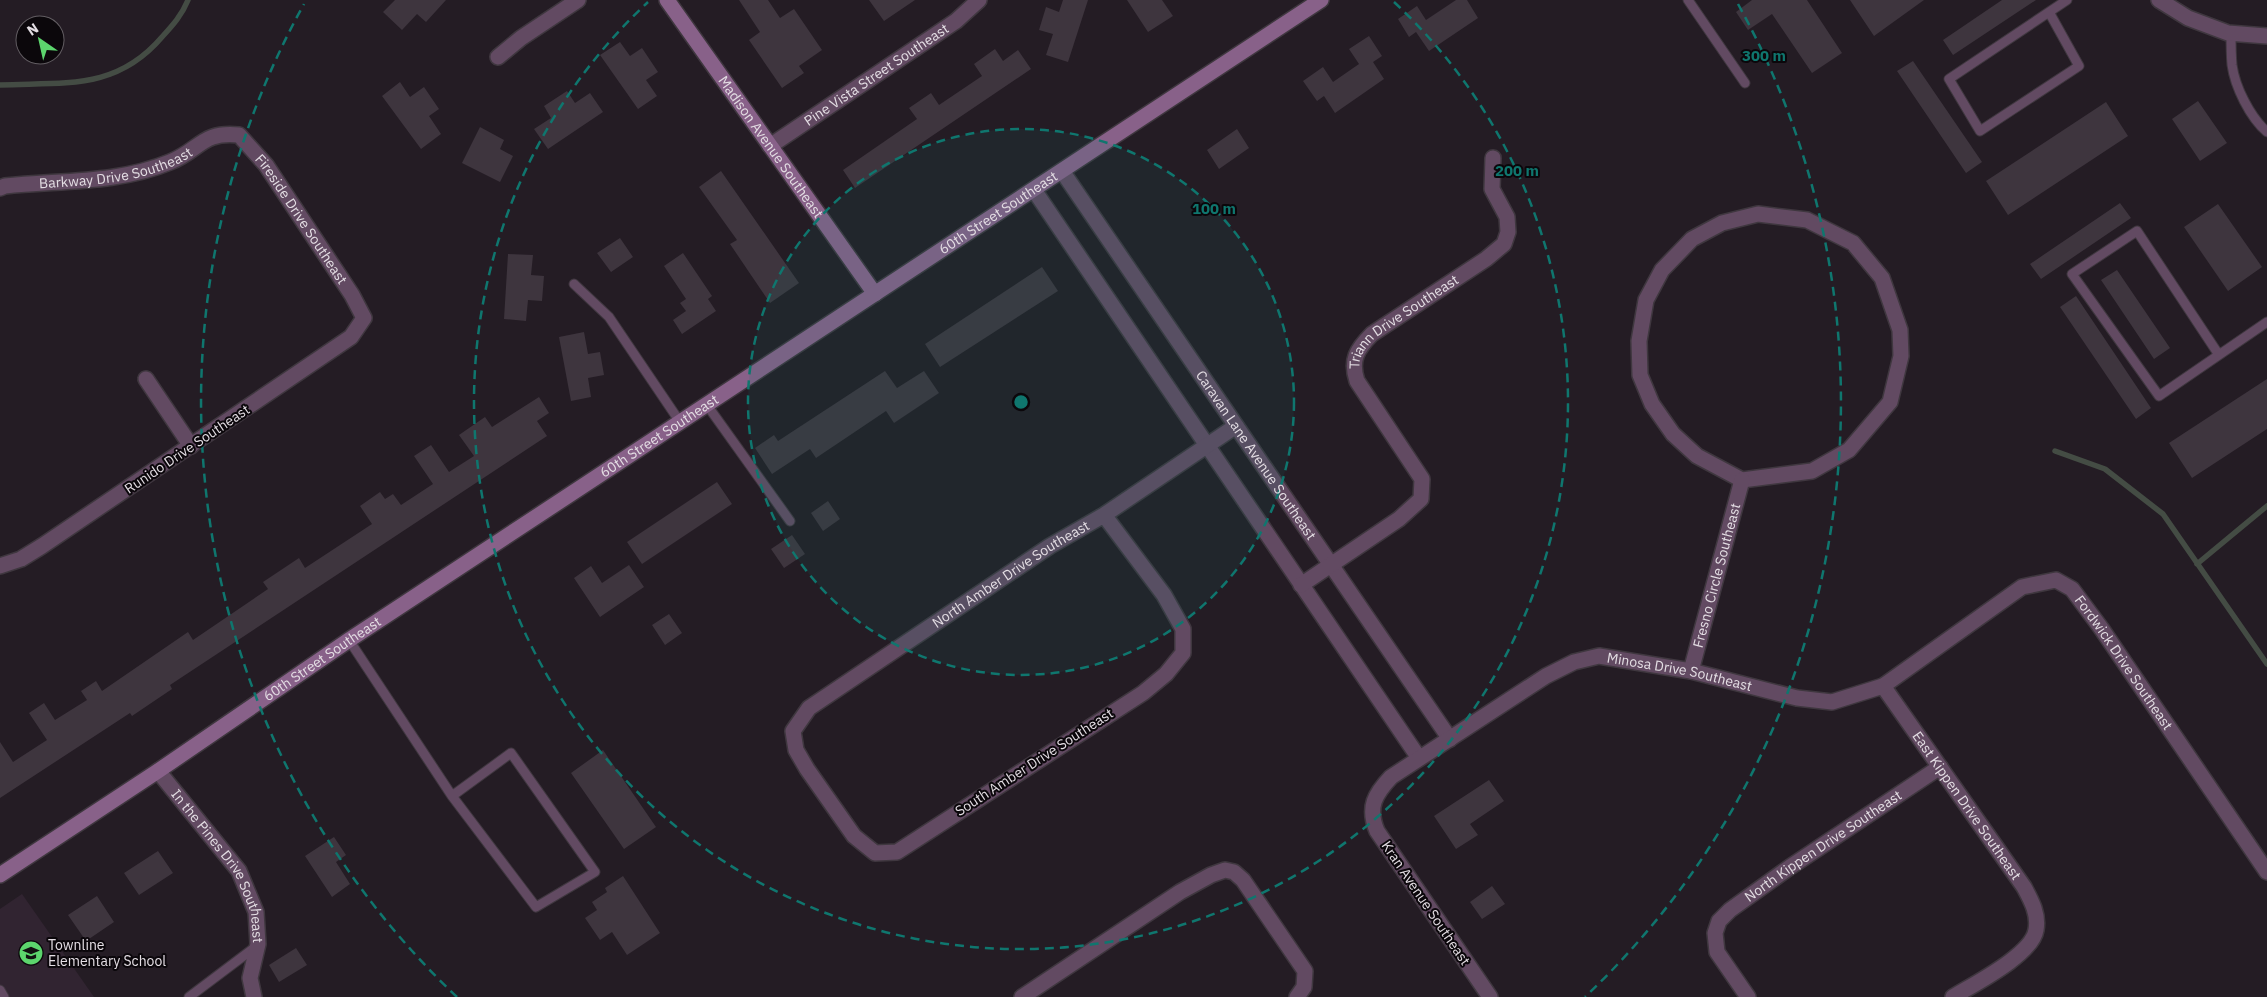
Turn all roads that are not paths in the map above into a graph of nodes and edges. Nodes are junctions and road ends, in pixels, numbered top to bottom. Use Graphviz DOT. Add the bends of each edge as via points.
graph roads {
  1 [pos="578,0"];
  2 [pos="668,0"];
  3 [pos="979,0"];
  4 [pos="1321,0"];
  5 [pos="1688,0"];
  6 [pos="2067,0"];
  7 [pos="2159,0"];
  8 [pos="2049,12"];
  9 [pos="2231,33"];
  10 [pos="2267,36"];
  11 [pos="498,57"];
  12 [pos="1745,83"];
  13 [pos="2267,132"];
  14 [pos="226,134"];
  15 [pos="770,146"];
  16 [pos="1493,158"];
  17 [pos="1062,171"];
  18 [pos="0,188"];
  19 [pos="1034,190"];
  20 [pos="574,284"];
  21 [pos="876,294"];
  22 [pos="364,318"];
  23 [pos="2267,322"];
  24 [pos="2219,355"];
  25 [pos="146,380"];
  26 [pos="707,405"];
  27 [pos="680,422"];
  28 [pos="1236,426"];
  29 [pos="1207,445"];
  30 [pos="192,446"];
  31 [pos="1742,480"];
  32 [pos="1104,514"];
  33 [pos="790,521"];
  34 [pos="1331,565"];
  35 [pos="0,566"];
  36 [pos="1301,584"];
  37 [pos="349,640"];
  38 [pos="1692,671"];
  39 [pos="1883,686"];
  40 [pos="1450,738"];
  41 [pos="1419,758"];
  42 [pos="1940,767"];
  43 [pos="158,771"];
  44 [pos="452,796"];
  45 [pos="1373,806"];
  46 [pos="875,853"];
  47 [pos="2267,872"];
  48 [pos="0,875"];
  49 [pos="258,944"];
  50 [pos="0,990"];
  51 [pos="4,997"];
  52 [pos="189,997"];
  53 [pos="254,997"];
  54 [pos="1022,997"];
  55 [pos="1297,997"];
  56 [pos="1490,997"];
  57 [pos="1748,997"];
  58 [pos="1953,997"];
  1 -- 11 [label="street"];
  2 -- 15 [label="main road, Madison Avenue Southeast"];
  3 -- 15 [label="street, Pine Vista Street Southeast" via="956,21"];
  4 -- 17 [label="main road, 60th Street Southeast"];
  5 -- 12 [label="lane"];
  6 -- 8 [label="lane"];
  7 -- 9 [label="street" via="2188,18"];
  8 -- 8 [label="lane" via="1949,79 1980,131 2079,66"];
  9 -- 10 [label="street"];
  9 -- 13 [label="lane" via="2232,66 2240,92"];
  14 -- 18 [label="street, Barkway Drive Southeast" via="210,136 171,162 103,180 40,182"];
  14 -- 22 [label="street, Fireside Drive Southeast" via="239,135 266,165"];
  15 -- 21 [label="main road, Madison Avenue Southeast"];
  16 -- 34 [label="street, Triann Drive Southeast" via="1492,189 1507,216 1508,232 1504,244 1372,334 1355,356 1357,381 1422,479 1421,498 1399,519"];
  17 -- 19 [label="main road, 60th Street Southeast"];
  17 -- 28 [label="street, Caravan Lane Avenue Southeast"];
  19 -- 21 [label="main road, 60th Street Southeast"];
  19 -- 29 [label="street"];
  20 -- 27 [label="lane" via="609,317"];
  21 -- 26 [label="main road, 60th Street Southeast"];
  22 -- 30 [label="street, Runido Drive Southeast" via="351,337"];
  23 -- 24 [label="lane"];
  24 -- 24 [label="lane" via="2160,396 2072,274 2137,231"];
  25 -- 30 [label="street"];
  26 -- 27 [label="main road, 60th Street Southeast"];
  26 -- 33 [label="lane"];
  27 -- 37 [label="main road, 60th Street Southeast"];
  28 -- 29 [label="street, North Amber Drive Southeast"];
  28 -- 34 [label="street, Caravan Lane Avenue Southeast"];
  29 -- 32 [label="street, North Amber Drive Southeast"];
  29 -- 36 [label="street"];
  30 -- 35 [label="street, Runido Drive Southeast" via="42,546 21,559"];
  31 -- 31 [label="street" via="1812,471 1849,450 1890,402 1898,375 1900,330 1882,278 1852,243 1807,220 1758,214 1722,222 1692,239 1662,270 1646,300 1639,342 1640,376 1652,404 1672,434 1697,456"];
  31 -- 38 [label="street, Fresno Circle Southeast"];
  32 -- 46 [label="street, North Amber Drive Southeast" via="889,652 809,708 793,731 796,750 807,769 854,836"];
  32 -- 46 [label="street, South Amber Drive Southeast" via="1164,595 1183,629 1183,653 1166,674 1143,693 897,852"];
  34 -- 36 [label="street, Triann Drive Southeast"];
  34 -- 40 [label="street, Caravan Lane Avenue Southeast"];
  36 -- 41 [label="street"];
  37 -- 43 [label="main road, 60th Street Southeast"];
  37 -- 44 [label="lane"];
  38 -- 39 [label="street, Minosa Drive Southeast" via="1797,698 1832,702"];
  38 -- 40 [label="street, Minosa Drive Southeast" via="1599,656 1574,662 1546,676"];
  39 -- 42 [label="street, East Kippen Drive Southeast"];
  39 -- 47 [label="street, Fordwick Drive Southeast" via="2022,587 2056,580 2065,583 2101,628"];
  40 -- 41 [label="street, Minosa Drive Southeast"];
  41 -- 45 [label="street, Minosa Drive Southeast" via="1384,784"];
  42 -- 57 [label="street, North Kippen Drive Southeast" via="1790,867 1719,921 1715,933 1717,952"];
  42 -- 58 [label="street, East Kippen Drive Southeast" via="2024,887 2036,910 2036,930 2030,944"];
  43 -- 48 [label="main road, 60th Street Southeast"];
  43 -- 49 [label="street, In the Pines Drive Southeast" via="239,871 256,912"];
  44 -- 44 [label="lane" via="536,907 595,872 511,753"];
  45 -- 56 [label="street, Kran Avenue Southeast" via="1372,820 1377,831"];
  49 -- 52 [label="lane"];
  49 -- 53 [label="street, In the Pines Drive Southeast" via="250,978"];
  50 -- 51 [label="lane"];
  54 -- 55 [label="street" via="1180,892 1225,870 1234,872 1243,880 1305,971 1304,987"];
}
